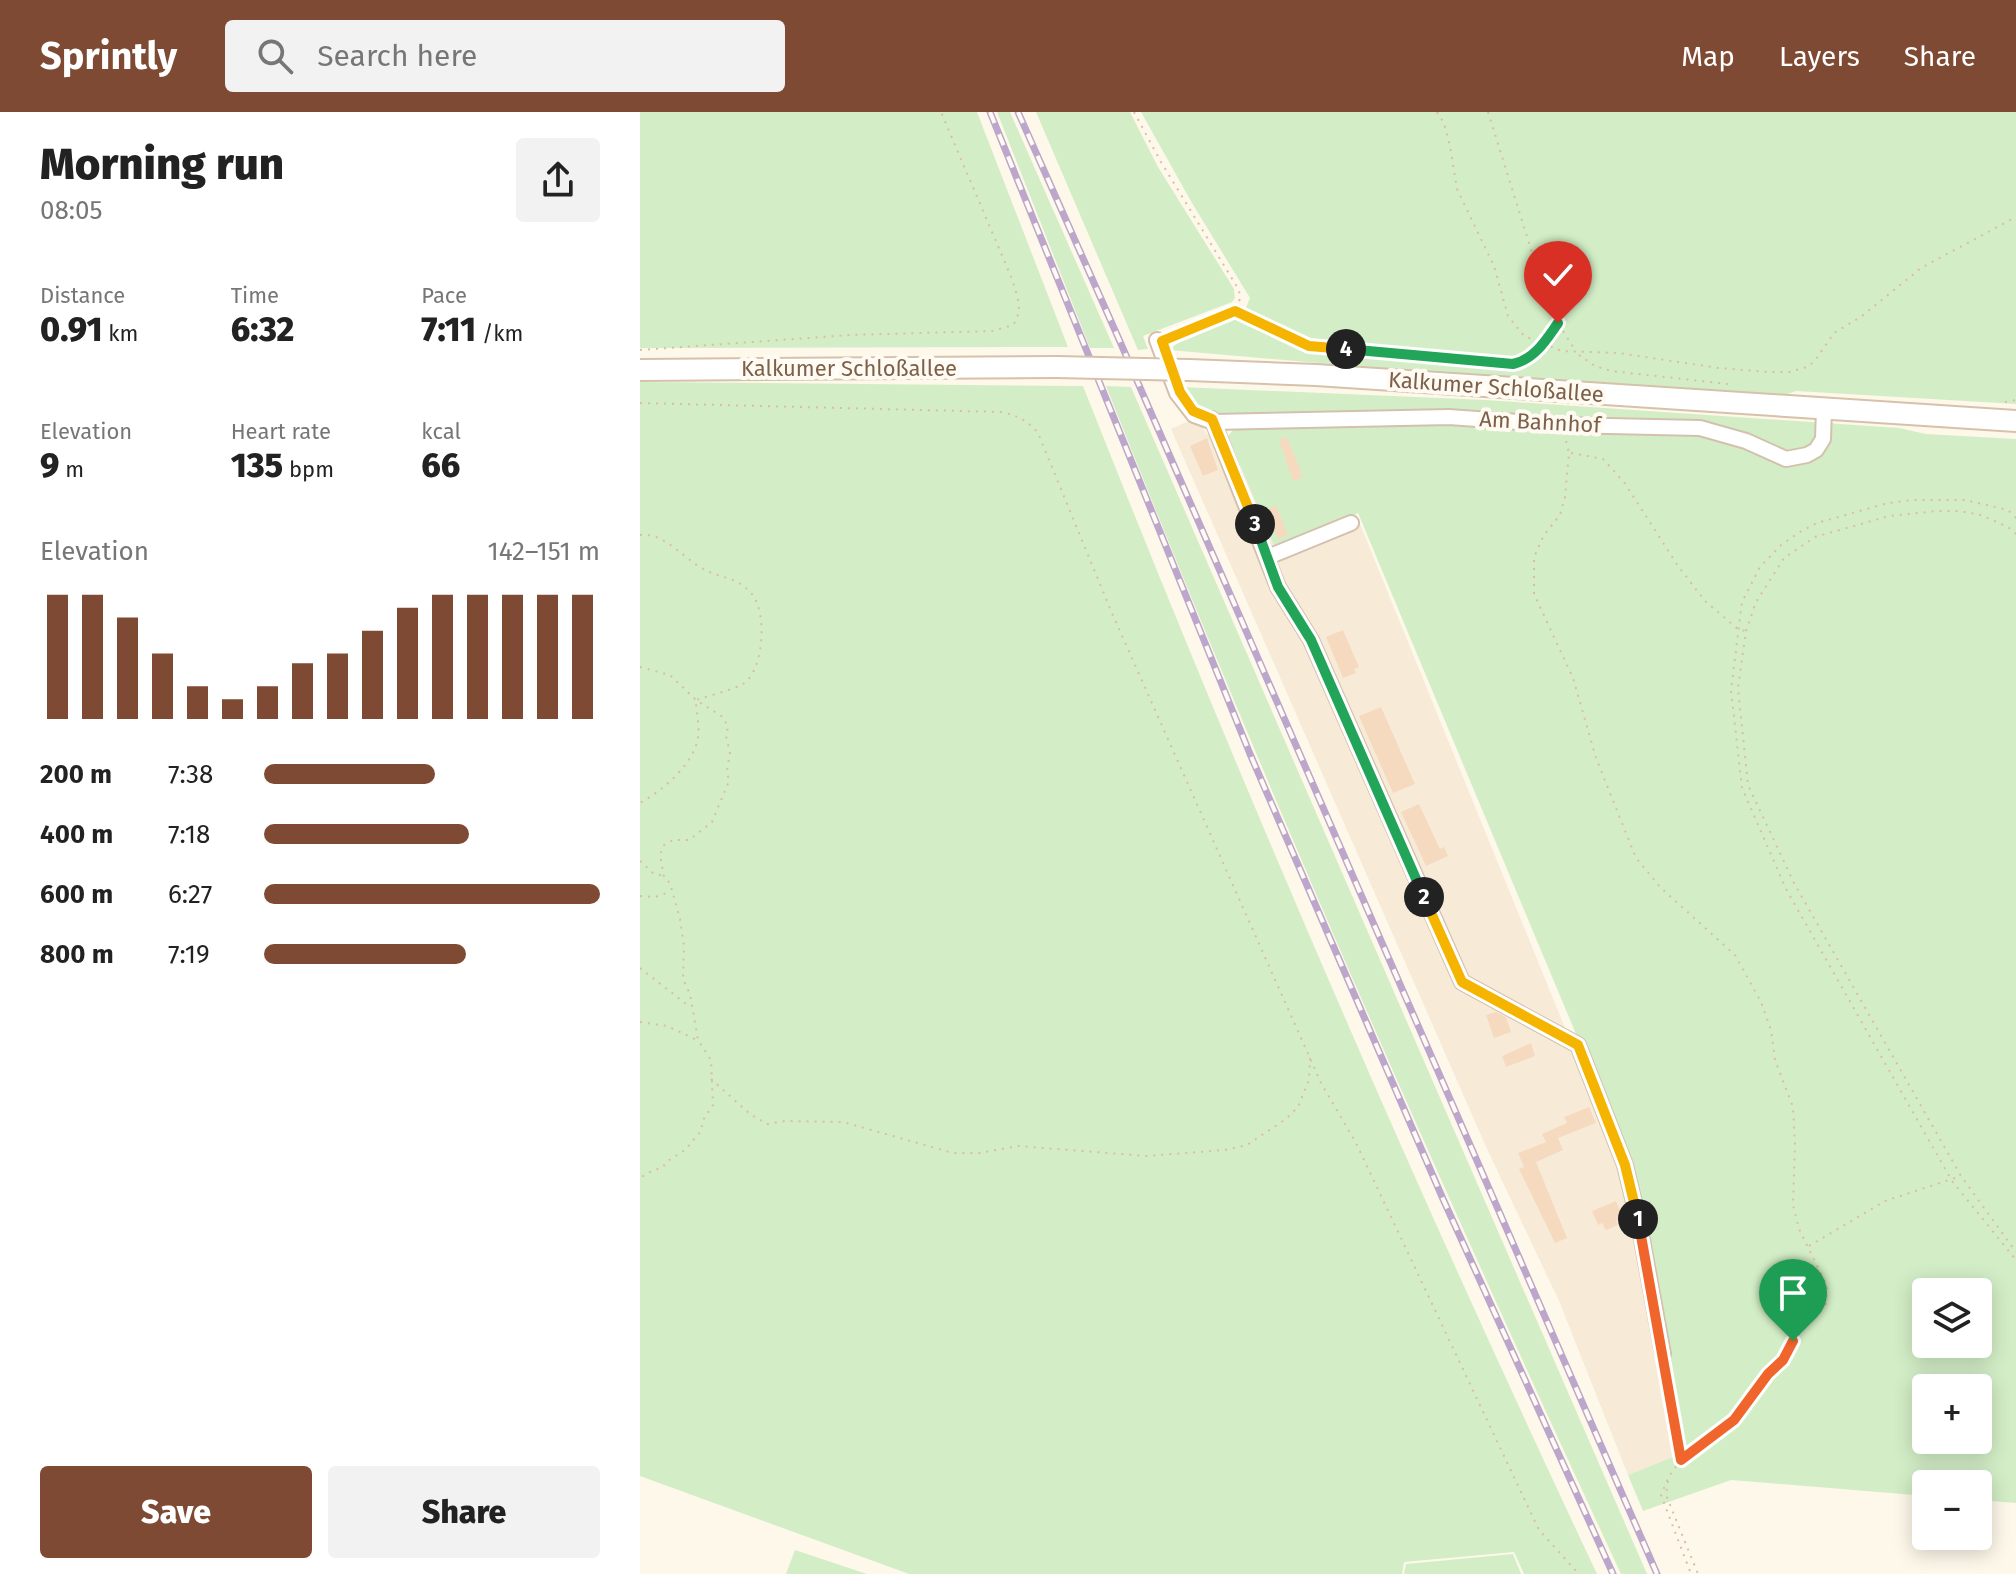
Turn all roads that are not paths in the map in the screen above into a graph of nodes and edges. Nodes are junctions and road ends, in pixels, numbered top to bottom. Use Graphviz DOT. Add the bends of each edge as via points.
graph roads {
  1 [pos="1159,340"];
  2 [pos="640,370"];
  3 [pos="1824,409"];
  4 [pos="1213,421"];
  5 [pos="2016,421"];
  6 [pos="1351,523"];
  7 [pos="1268,557"];
  8 [pos="1663,1354"];
  1 -- 4 [label="street" via="1177,393 1194,415"];
  2 -- 3 [label="main road, Kalkumer Schloßallee, bridge" via="1189,370"];
  3 -- 4 [label="street, Am Bahnhof" via="1823,439 1816,450 1786,459 1700,428 1449,417"];
  3 -- 5 [label="main road, Kalkumer Schloßallee"];
  4 -- 7 [label="street"];
  6 -- 7 [label="street"];
  7 -- 8 [label="street" via="1278,587 1311,640 1462,982 1578,1045 1625,1165"];
}
